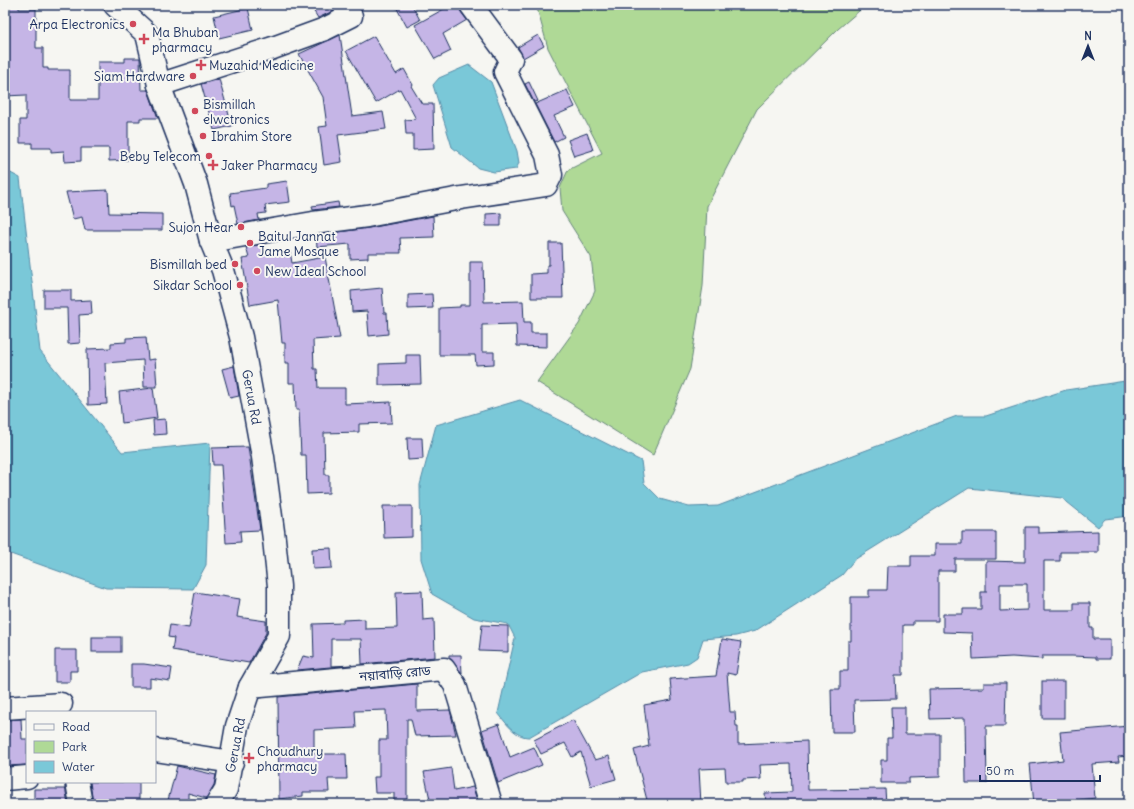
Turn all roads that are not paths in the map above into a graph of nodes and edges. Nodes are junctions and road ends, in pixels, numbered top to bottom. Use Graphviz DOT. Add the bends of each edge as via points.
graph roads {
  1 [pos="115,5"];
  2 [pos="344,5"];
  3 [pos="471,5"];
  4 [pos="159,85"];
  5 [pos="211,242"];
  6 [pos="250,687"];
  7 [pos="61,704"];
  8 [pos="5,708"];
  9 [pos="156,750"];
  10 [pos="232,762"];
  11 [pos="26,777"];
  12 [pos="5,779"];
  13 [pos="78,783"];
  14 [pos="81,804"];
  15 [pos="217,804"];
  16 [pos="491,804"];
  1 -- 4 [label="street, Gerua Rd" via="147,34"];
  2 -- 4 [label="street" via="351,16 324,29"];
  3 -- 5 [label="street" via="511,59 505,72 547,155 551,174 546,185"];
  4 -- 5 [label="street, Gerua Rd" via="196,184"];
  5 -- 6 [label="street, Gerua Rd" via="223,270 241,337 263,458 279,586 279,636"];
  6 -- 10 [label="street, Gerua Rd" via="237,726"];
  6 -- 16 [label="street, নয়াবাড়ি রোড" via="444,669 455,685"];
  7 -- 8 [label="street"];
  9 -- 10 [label="street"];
  10 -- 15 [label="street, Gerua Rd" via="226,789"];
  11 -- 12 [label="street"];
  13 -- 14 [label="street"];
}
